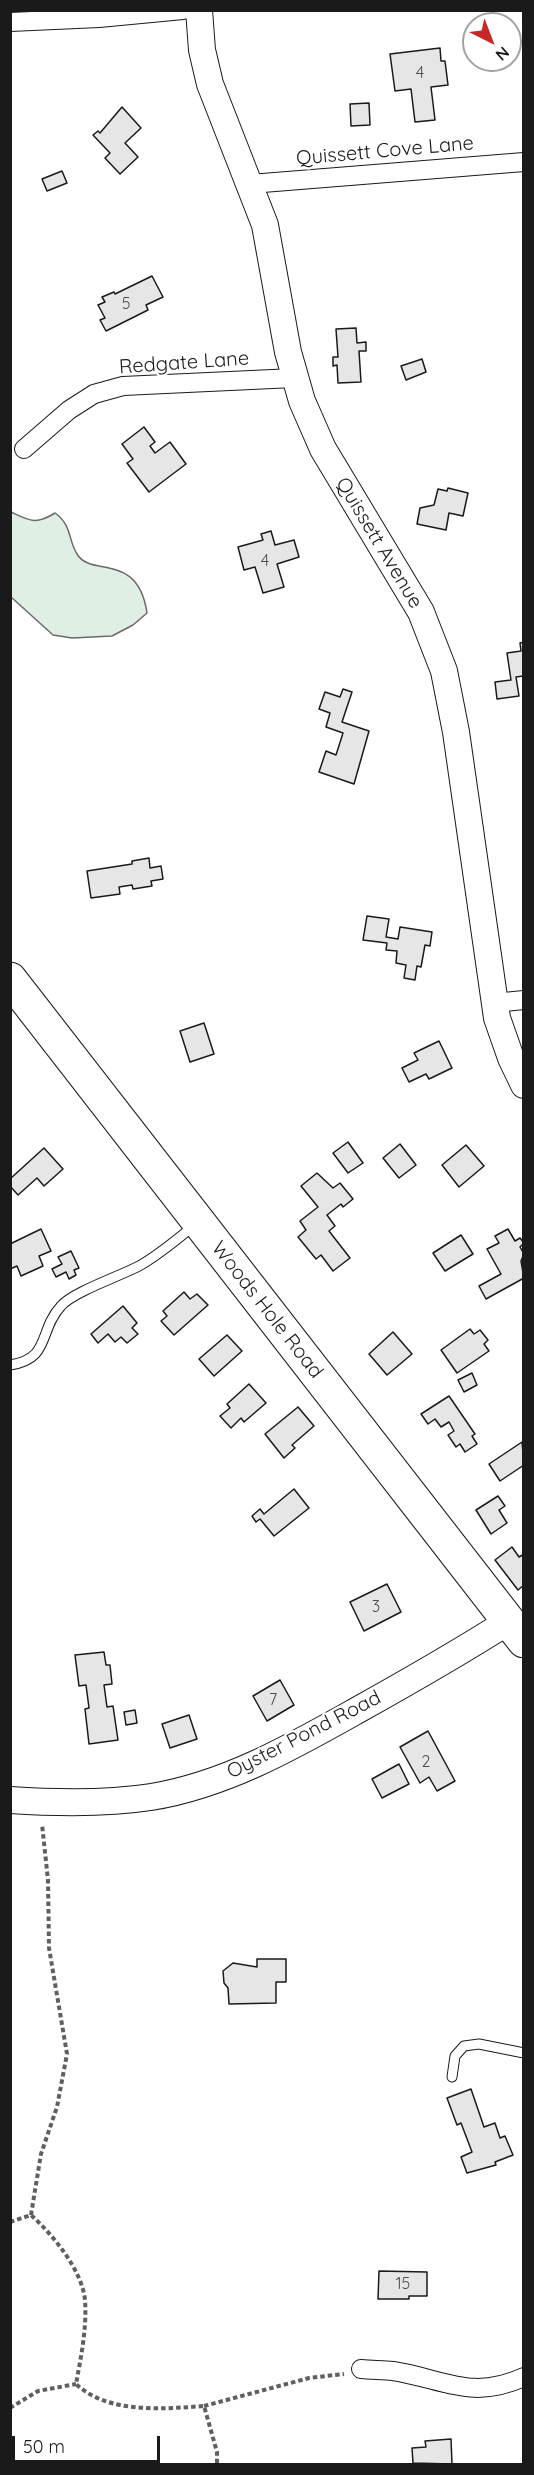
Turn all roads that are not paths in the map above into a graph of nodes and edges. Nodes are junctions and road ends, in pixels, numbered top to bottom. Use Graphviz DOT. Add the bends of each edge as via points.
graph roads {
  1 [pos="183,10"];
  2 [pos="199,10"];
  3 [pos="10,22"];
  4 [pos="524,162"];
  5 [pos="250,184"];
  6 [pos="294,378"];
  7 [pos="24,449"];
  8 [pos="10,979"];
  9 [pos="524,1000"];
  10 [pos="494,1003"];
  11 [pos="524,1085"];
  12 [pos="200,1222"];
  13 [pos="10,1365"];
  14 [pos="519,1624"];
  15 [pos="10,1800"];
  16 [pos="524,2053"];
  17 [pos="452,2077"];
  18 [pos="361,2369"];
  19 [pos="524,2377"];
  1 -- 3 [label="street"];
  2 -- 5 [label="main road, Quissett Avenue" via="210,84"];
  4 -- 5 [label="street, Quissett Cove Lane"];
  5 -- 6 [label="main road, Quissett Avenue" via="268,241"];
  6 -- 7 [label="street, Redgate Lane" via="123,386 94,394"];
  6 -- 10 [label="main road, Quissett Avenue" via="323,449 421,612 444,671"];
  8 -- 12 [label="highway, Woods Hole Road"];
  9 -- 10 [label="street"];
  10 -- 11 [label="main road, Quissett Avenue" via="506,1045"];
  12 -- 13 [label="lane" via="141,1264 62,1304 52,1317 35,1357"];
  12 -- 14 [label="highway, Woods Hole Road"];
  14 -- 15 [label="main road, Oyster Pond Road" via="338,1721 215,1780 151,1797"];
  16 -- 17 [label="lane" via="479,2044 464,2046 454,2056"];
  18 -- 19 [label="street" via="394,2371 453,2387 503,2386"];
}
